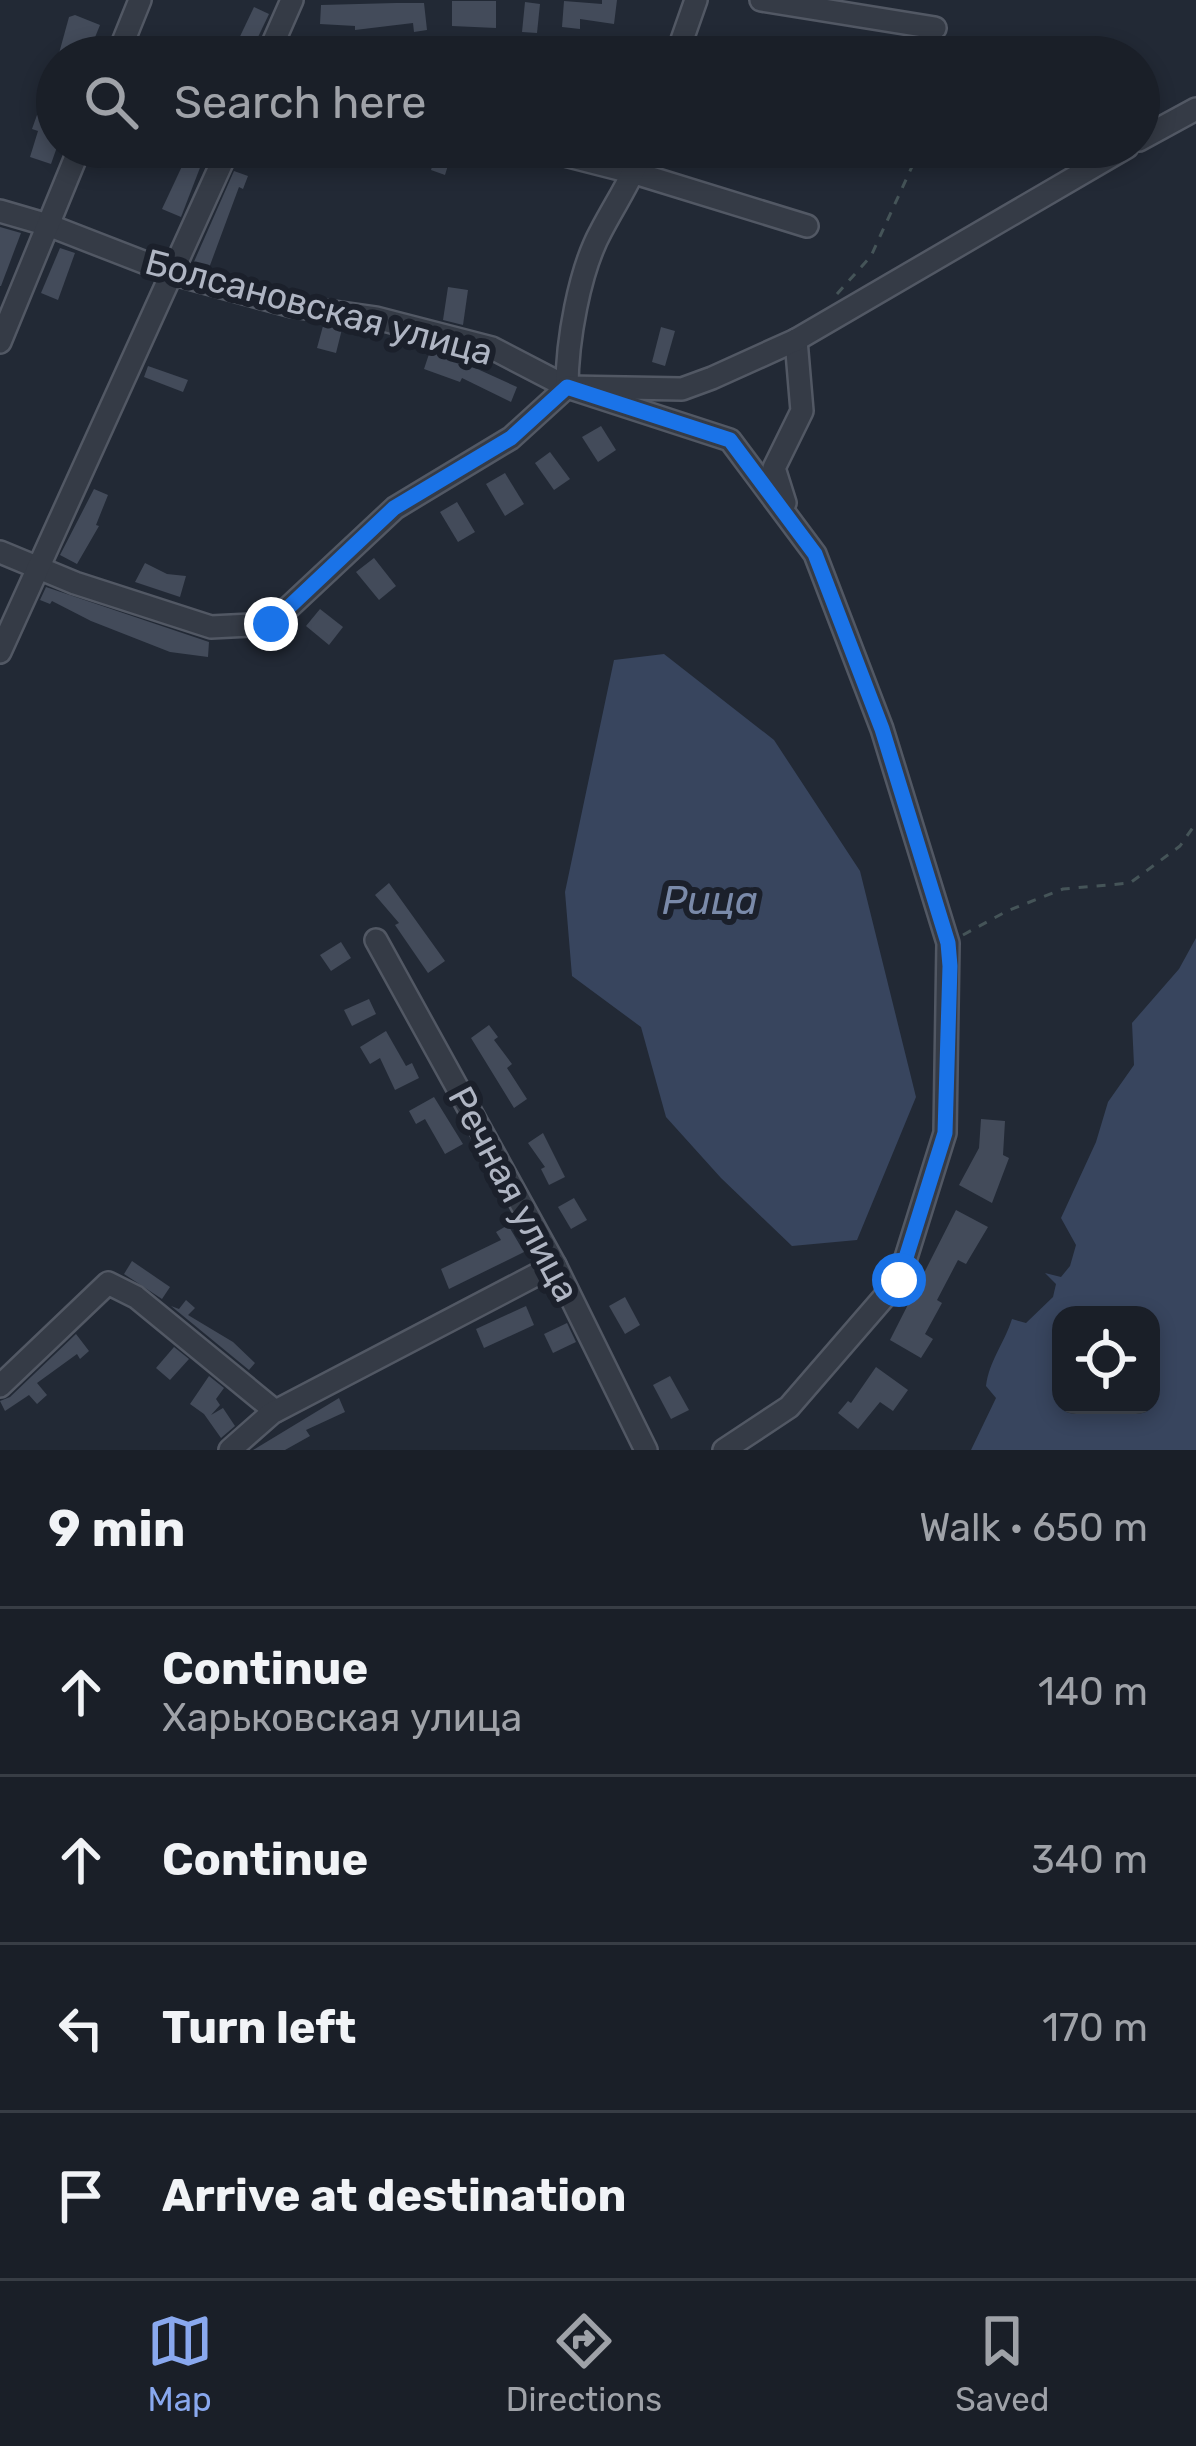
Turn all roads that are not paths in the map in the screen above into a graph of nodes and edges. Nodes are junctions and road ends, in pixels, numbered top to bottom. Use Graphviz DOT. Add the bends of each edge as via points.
graph roads {
  1 [pos="140,0"];
  2 [pos="292,0"];
  3 [pos="696,0"];
  4 [pos="761,0"];
  5 [pos="935,28"];
  6 [pos="125,36"];
  7 [pos="277,36"];
  8 [pos="683,36"];
  9 [pos="1196,109"];
  10 [pos="1160,129"];
  11 [pos="71,168"];
  12 [pos="220,168"];
  13 [pos="615,168"];
  14 [pos="637,168"];
  15 [pos="1091,168"];
  16 [pos="635,173"];
  17 [pos="0,212"];
  18 [pos="48,225"];
  19 [pos="807,226"];
  20 [pos="174,274"];
  21 [pos="796,340"];
  22 [pos="0,342"];
  23 [pos="567,387"];
  24 [pos="790,520"];
  25 [pos="0,552"];
  26 [pos="39,568"];
  27 [pos="0,652"];
  28 [pos="376,940"];
  29 [pos="555,1265"];
  30 [pos="0,1386"];
  31 [pos="275,1411"];
  32 [pos="230,1450"];
  33 [pos="646,1450"];
  34 [pos="724,1450"];
  1 -- 6 [label="street"];
  2 -- 7 [label="street"];
  3 -- 8 [label="street"];
  4 -- 5 [label="street"];
  9 -- 10 [label="street"];
  11 -- 18 [label="street"];
  12 -- 20 [label="street"];
  13 -- 16 [label="street"];
  14 -- 16 [label="street"];
  15 -- 21 [label="street"];
  16 -- 19 [label="street"];
  16 -- 23 [label="street" via="598,236 567,344"];
  17 -- 18 [label="street, Болсановская улица"];
  18 -- 20 [label="street, Болсановская улица"];
  18 -- 22 [label="street"];
  20 -- 23 [label="street, Болсановская улица" via="491,348"];
  20 -- 26 [label="street"];
  21 -- 23 [label="street" via="682,389"];
  21 -- 24 [label="street" via="802,411 773,468"];
  23 -- 24 [label="street, Болсановская улица" via="730,440"];
  23 -- 26 [label="street" via="511,438 394,508 271,624 211,627"];
  24 -- 34 [label="street" via="815,554 882,729 949,954 945,1133 899,1280 789,1407"];
  25 -- 26 [label="street"];
  26 -- 27 [label="street"];
  28 -- 29 [label="street, Речная улица"];
  29 -- 31 [label="street"];
  29 -- 33 [label="street, Речная улица"];
  30 -- 31 [label="street" via="108,1283"];
  31 -- 32 [label="street"];
}
